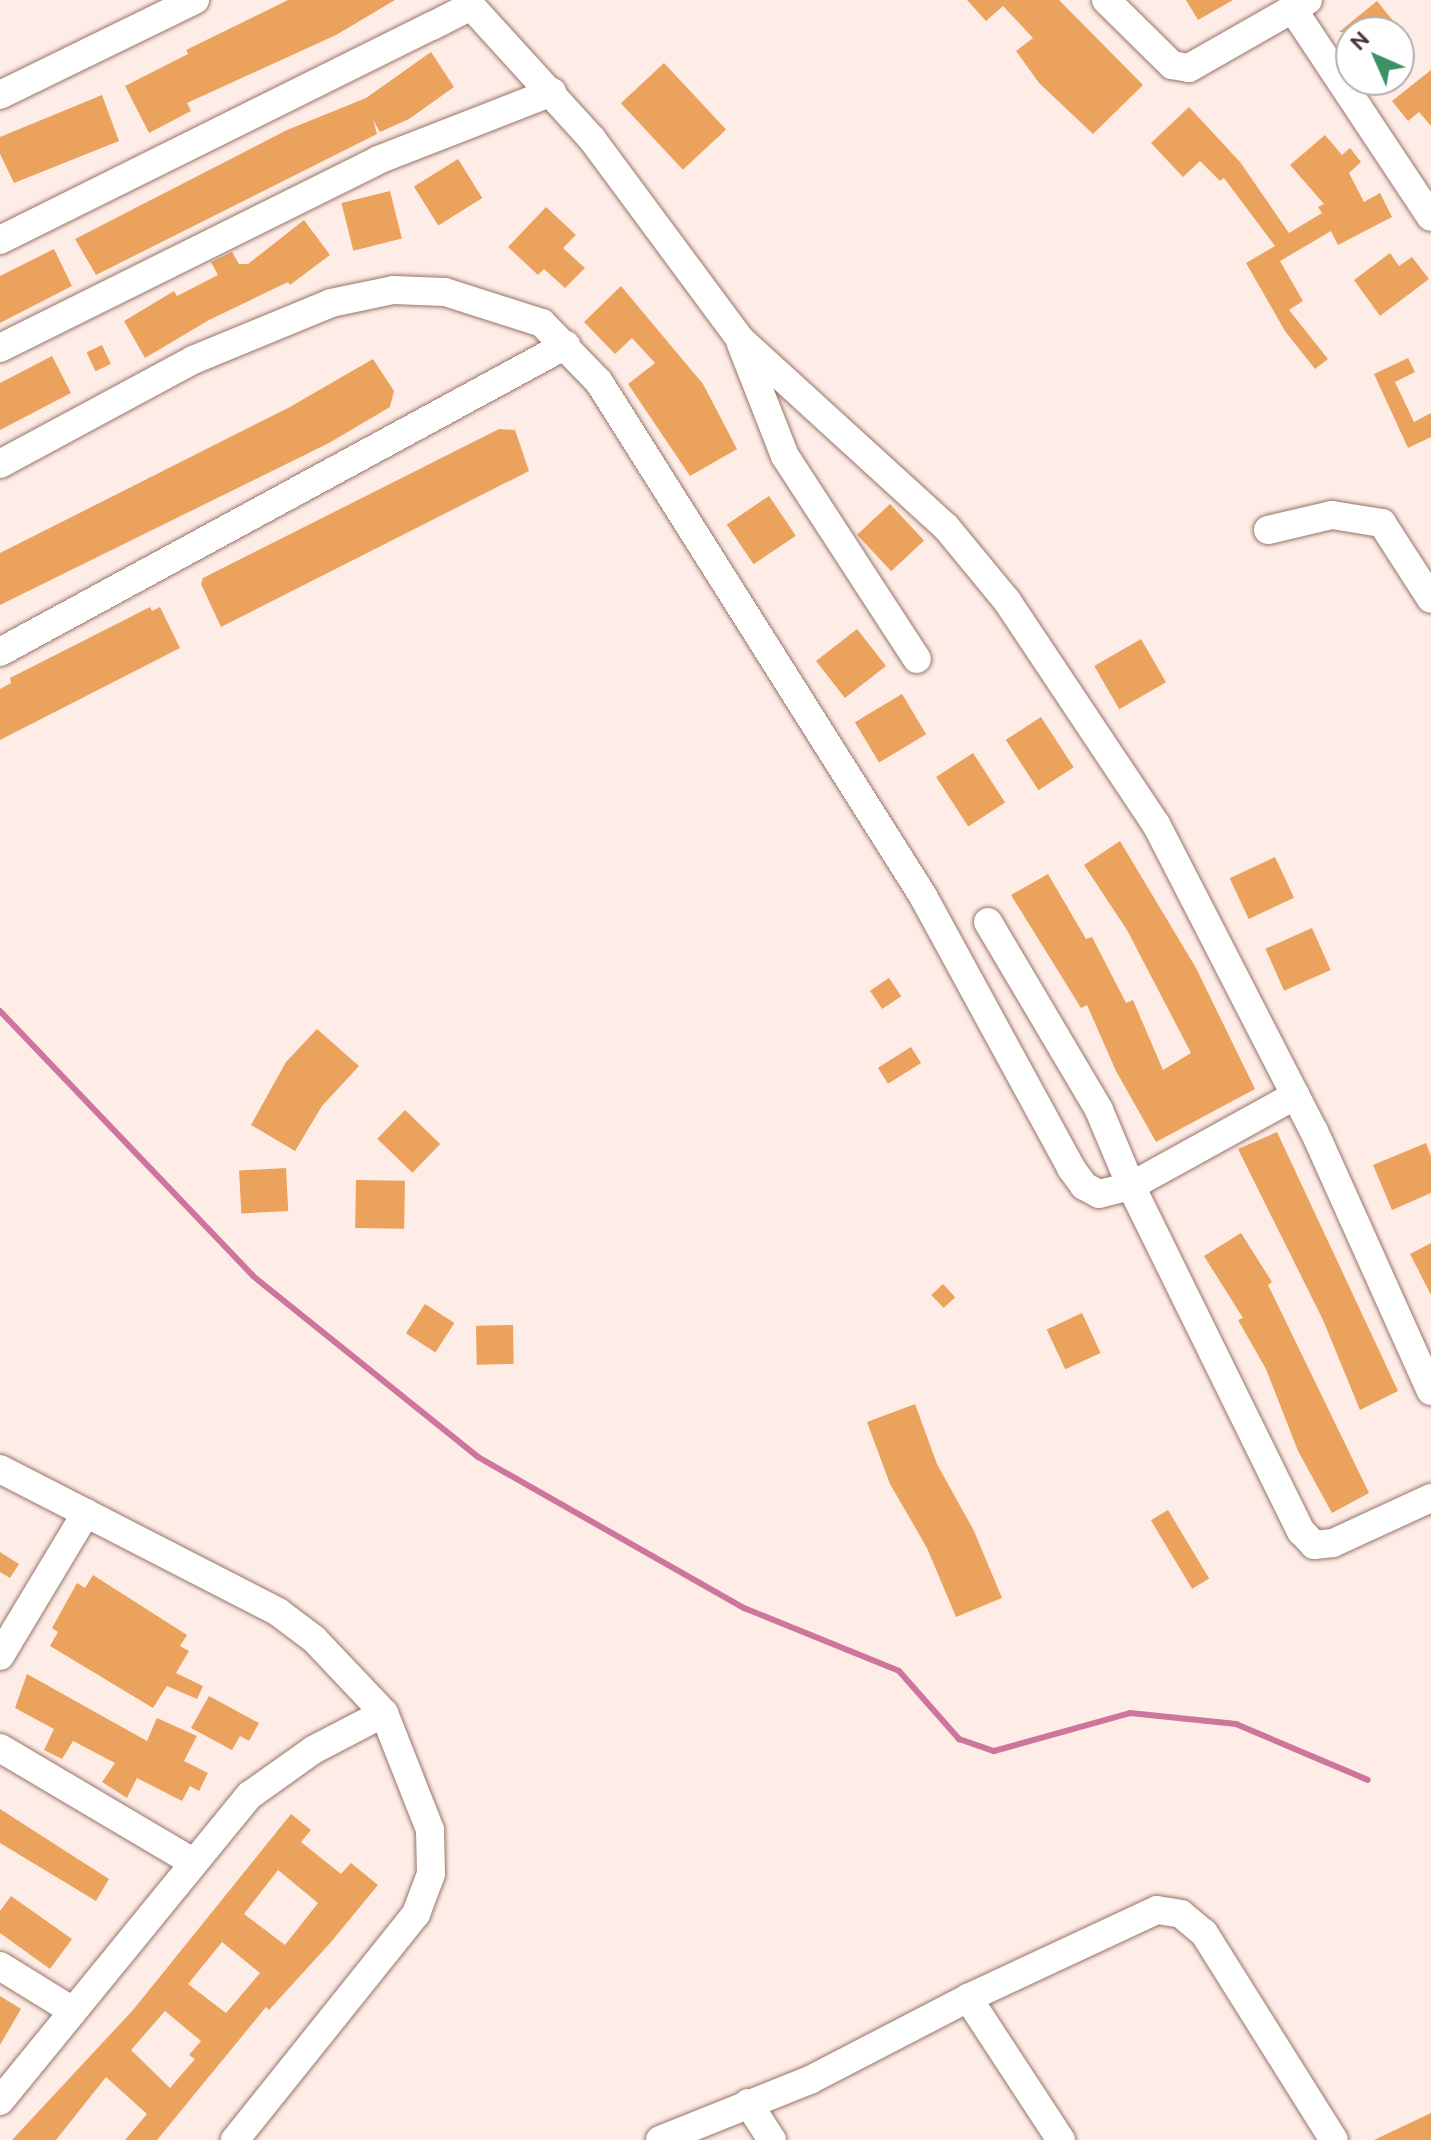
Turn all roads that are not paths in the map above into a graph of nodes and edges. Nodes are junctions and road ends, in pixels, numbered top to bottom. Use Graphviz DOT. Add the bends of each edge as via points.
graph roads {
  1 [pos="195,0"];
  2 [pos="1106,0"];
  3 [pos="469,3"];
  4 [pos="1301,6"];
  5 [pos="552,92"];
  6 [pos="0,95"];
  7 [pos="1431,217"];
  8 [pos="0,240"];
  9 [pos="740,339"];
  10 [pos="566,345"];
  11 [pos="0,348"];
  12 [pos="0,464"];
  13 [pos="1268,530"];
  14 [pos="1431,599"];
  15 [pos="0,652"];
  16 [pos="917,659"];
  17 [pos="988,922"];
  18 [pos="1296,1095"];
  19 [pos="1131,1186"];
  20 [pos="1431,1391"];
  21 [pos="0,1469"];
  22 [pos="1431,1498"];
  23 [pos="86,1513"];
  24 [pos="0,1656"];
  25 [pos="384,1713"];
  26 [pos="0,1748"];
  27 [pos="191,1861"];
  28 [pos="0,1966"];
  29 [pos="968,1998"];
  30 [pos="73,2011"];
  31 [pos="0,2101"];
  32 [pos="748,2103"];
  33 [pos="235,2140"];
  34 [pos="660,2140"];
  35 [pos="772,2140"];
  36 [pos="1061,2140"];
  37 [pos="1334,2140"];
  1 -- 6 [label="street"];
  2 -- 4 [label="street" via="1172,65 1189,68"];
  3 -- 5 [label="street"];
  3 -- 8 [label="street"];
  4 -- 7 [label="street"];
  5 -- 9 [label="street"];
  5 -- 11 [label="street" via="365,167"];
  9 -- 16 [label="street" via="785,456"];
  9 -- 18 [label="street" via="946,527 1007,601 1156,824"];
  10 -- 12 [label="street" via="542,323 445,292 393,290 331,303 193,360"];
  10 -- 15 [label="street"];
  10 -- 19 [label="street" via="599,382 923,896 1071,1168 1084,1186 1099,1194"];
  13 -- 14 [label="street" via="1332,515 1382,523"];
  17 -- 19 [label="street" via="1099,1110"];
  18 -- 19 [label="street"];
  18 -- 20 [label="street"];
  19 -- 22 [label="street" via="1301,1531 1314,1545 1333,1543"];
  21 -- 23 [label="street"];
  23 -- 24 [label="street"];
  23 -- 25 [label="street" via="278,1612 314,1639"];
  25 -- 27 [label="street" via="313,1750 250,1795"];
  25 -- 33 [label="street" via="430,1830 431,1874 416,1914"];
  26 -- 27 [label="street"];
  27 -- 30 [label="street"];
  28 -- 30 [label="street"];
  29 -- 32 [label="street" via="810,2080"];
  29 -- 36 [label="street"];
  29 -- 37 [label="street" via="1157,1910 1181,1914 1204,1933"];
  30 -- 31 [label="street"];
  32 -- 34 [label="street"];
  32 -- 35 [label="street"];
}
